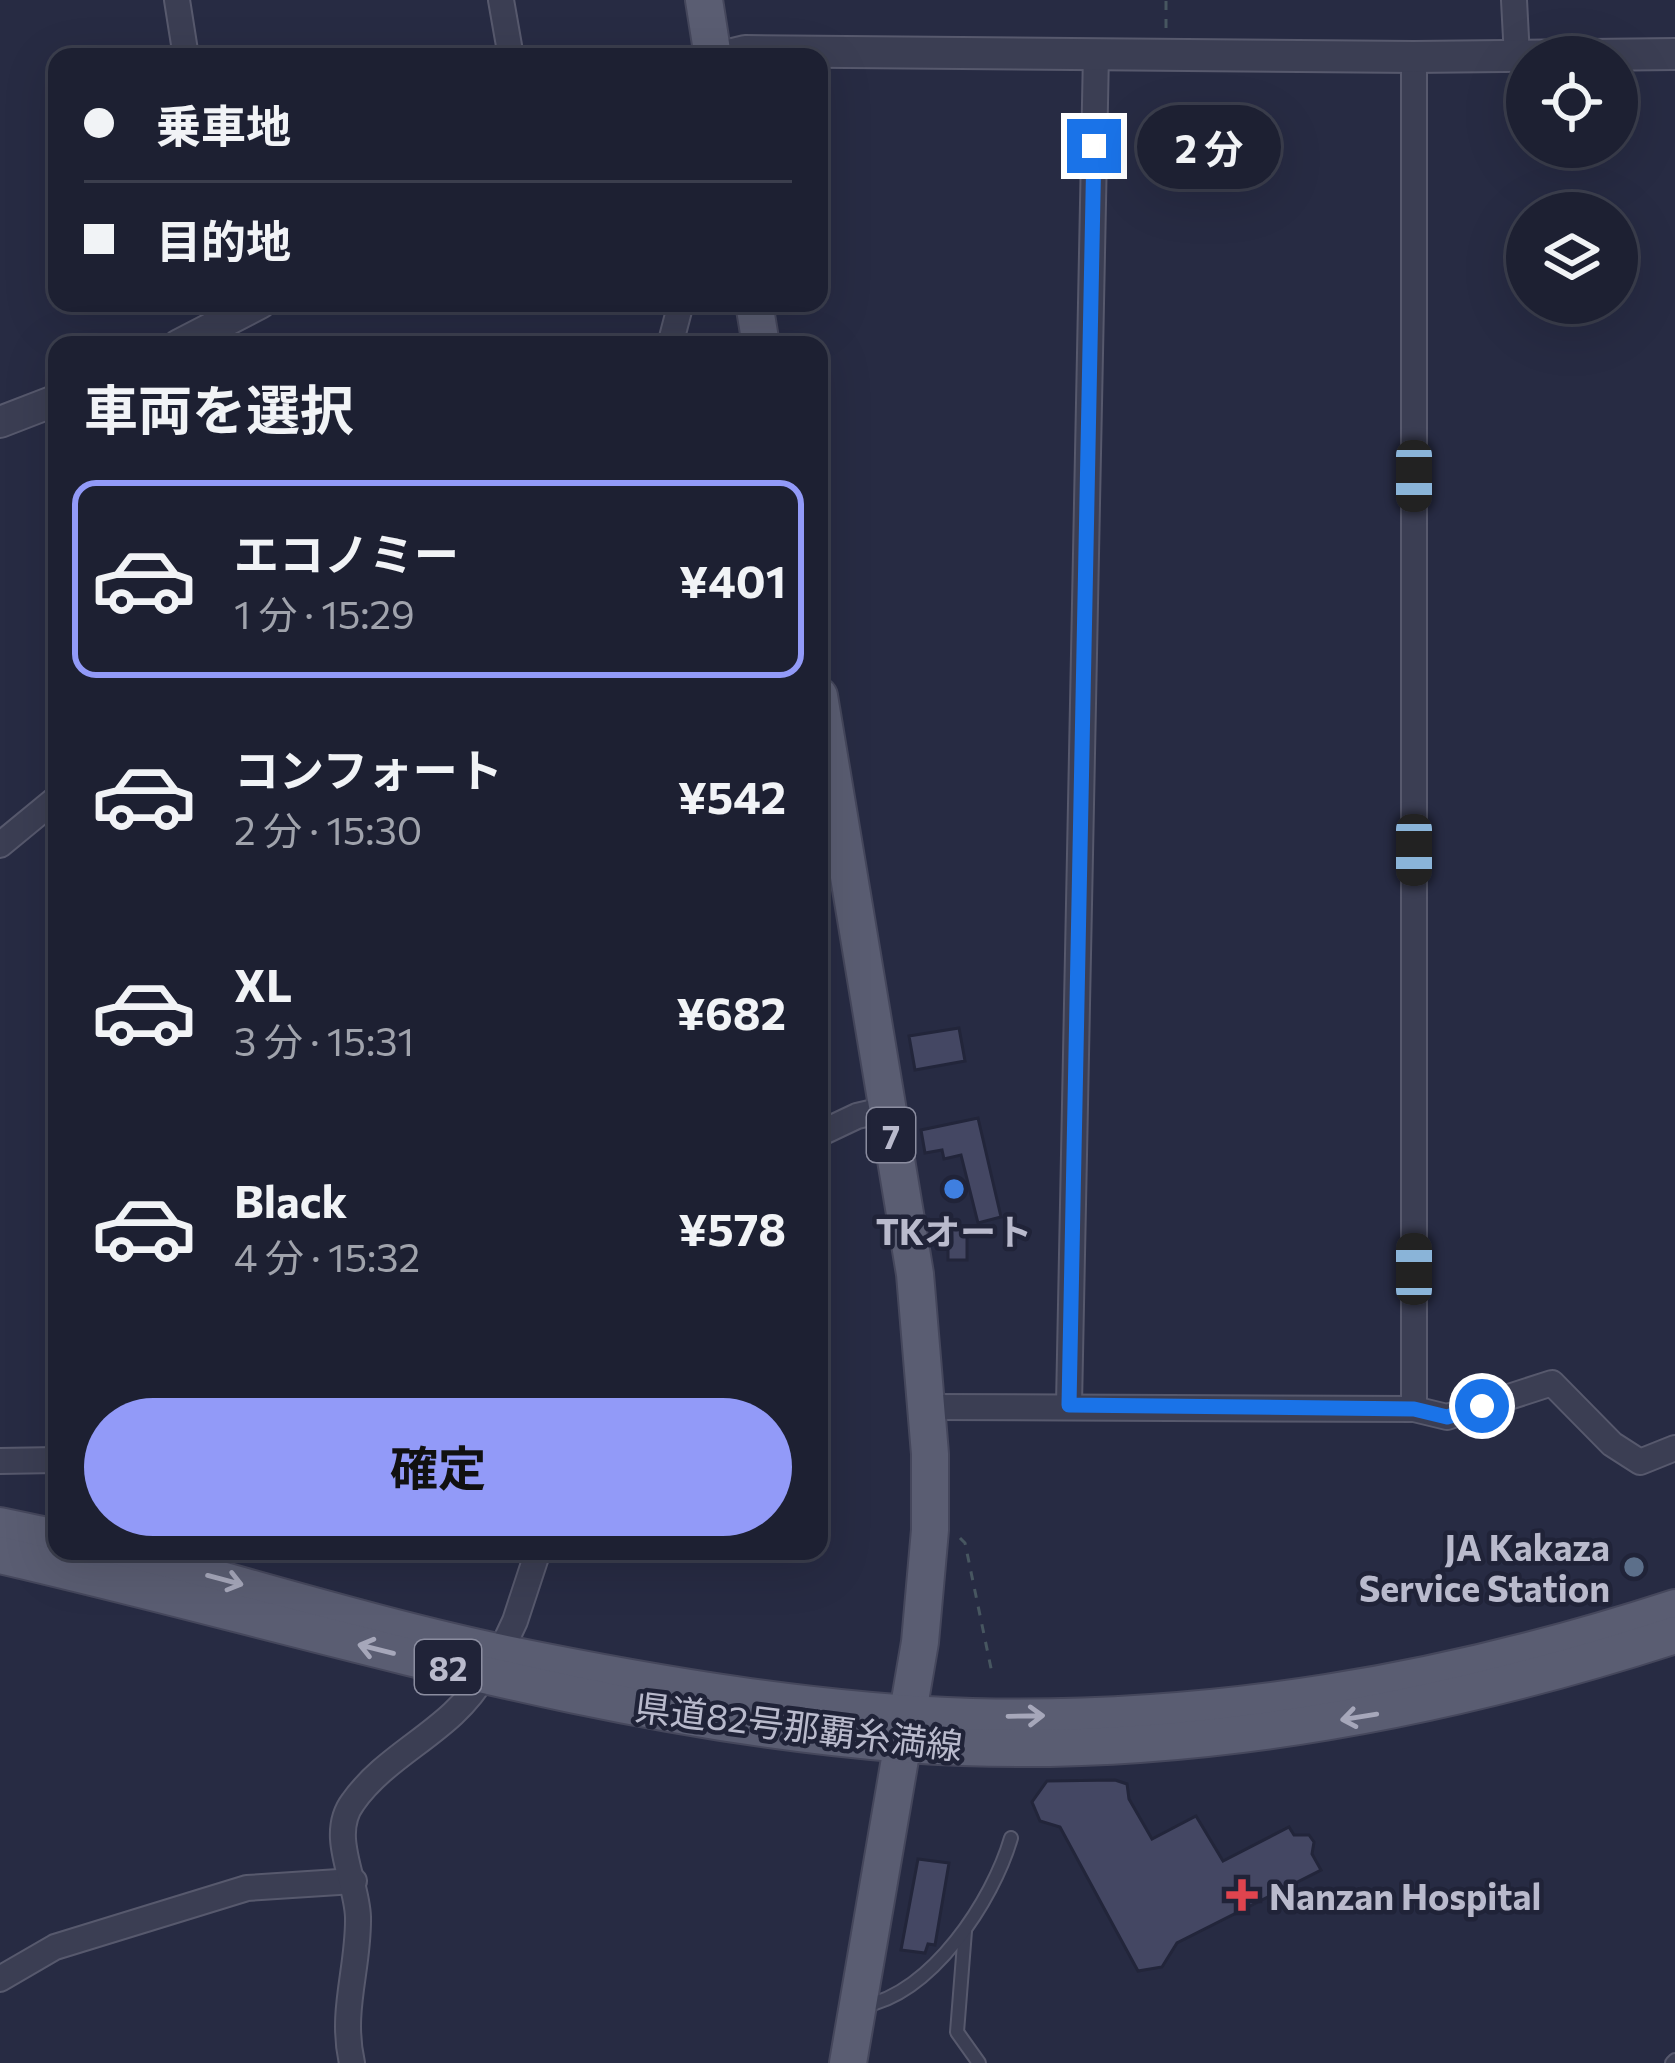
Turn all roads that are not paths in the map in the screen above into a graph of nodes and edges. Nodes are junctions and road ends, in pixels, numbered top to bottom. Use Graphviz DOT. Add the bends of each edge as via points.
graph roads {
  1 [pos="177,0"];
  2 [pos="501,0"];
  3 [pos="704,0"];
  4 [pos="1514,0"];
  5 [pos="1515,36"];
  6 [pos="185,48"];
  7 [pos="509,48"];
  8 [pos="715,48"];
  9 [pos="828,51"];
  10 [pos="1096,53"];
  11 [pos="1675,54"];
  12 [pos="1638,55"];
  13 [pos="1414,57"];
  14 [pos="1506,57"];
  15 [pos="228,312"];
  16 [pos="192,336"];
  17 [pos="48,403"];
  18 [pos="0,422"];
  19 [pos="828,751"];
  20 [pos="48,805"];
  21 [pos="0,845"];
  22 [pos="886,1109"];
  23 [pos="828,1130"];
  24 [pos="1069,1405"];
  25 [pos="929,1407"];
  26 [pos="1414,1409"];
  27 [pos="1675,1448"];
  28 [pos="48,1460"];
  29 [pos="0,1461"];
  30 [pos="0,1526"];
  31 [pos="48,1536"];
  32 [pos="0,1555"];
  33 [pos="142,1560"];
  34 [pos="535,1560"];
  35 [pos="1675,1608"];
  36 [pos="1675,1635"];
  37 [pos="492,1664"];
  38 [pos="906,1729"];
  39 [pos="1010,1838"];
  40 [pos="354,1881"];
  41 [pos="964,1931"];
  42 [pos="0,1978"];
  43 [pos="856,2007"];
  44 [pos="343,2059"];
  45 [pos="848,2063"];
  46 [pos="979,2063"];
  1 -- 6 [label="street"];
  2 -- 7 [label="street"];
  3 -- 8 [label="main road"];
  4 -- 5 [label="street"];
  9 -- 10 [label="street"];
  10 -- 13 [label="street"];
  10 -- 24 [label="street"];
  11 -- 12 [label="street"];
  13 -- 14 [label="street"];
  13 -- 26 [label="street"];
  15 -- 16 [label="street"];
  17 -- 18 [label="street"];
  19 -- 22 [label="main road, 7"];
  20 -- 21 [label="street"];
  22 -- 23 [label="street"];
  22 -- 25 [label="main road, 7"];
  24 -- 25 [label="street"];
  24 -- 26 [label="street"];
  25 -- 38 [label="main road, 7" via="930,1530"];
  26 -- 27 [label="street" via="1447,1417 1552,1383 1640,1462"];
  28 -- 29 [label="street"];
  30 -- 31 [label="main road"];
  37 -- 32 [label="main road, 県道82号那覇糸満線 / 82, one-way"];
  33 -- 37 [label="main road, 県道82号那覇糸満線 / 82, one-way"];
  34 -- 37 [label="street"];
  38 -- 35 [label="main road, 県道82号那覇糸満線 / 82, one-way" via="975,1717 1307,1697 1524,1655"];
  36 -- 38 [label="main road, 県道82号那覇糸満線 / 82, one-way" via="1388,1712 1184,1741 1103,1745"];
  37 -- 38 [label="main road, 県道82号那覇糸満線 / 82" via="681,1685"];
  37 -- 40 [label="street" via="463,1709 350,1805 342,1843"];
  38 -- 43 [label="main road, 7"];
  39 -- 41 [label="lane" via="991,1892"];
  40 -- 42 [label="street" via="247,1888 55,1947"];
  40 -- 44 [label="street" via="356,1952"];
  41 -- 43 [label="lane" via="903,1990"];
  41 -- 46 [label="lane" via="957,2032"];
  43 -- 45 [label="main road, 7"];
}
